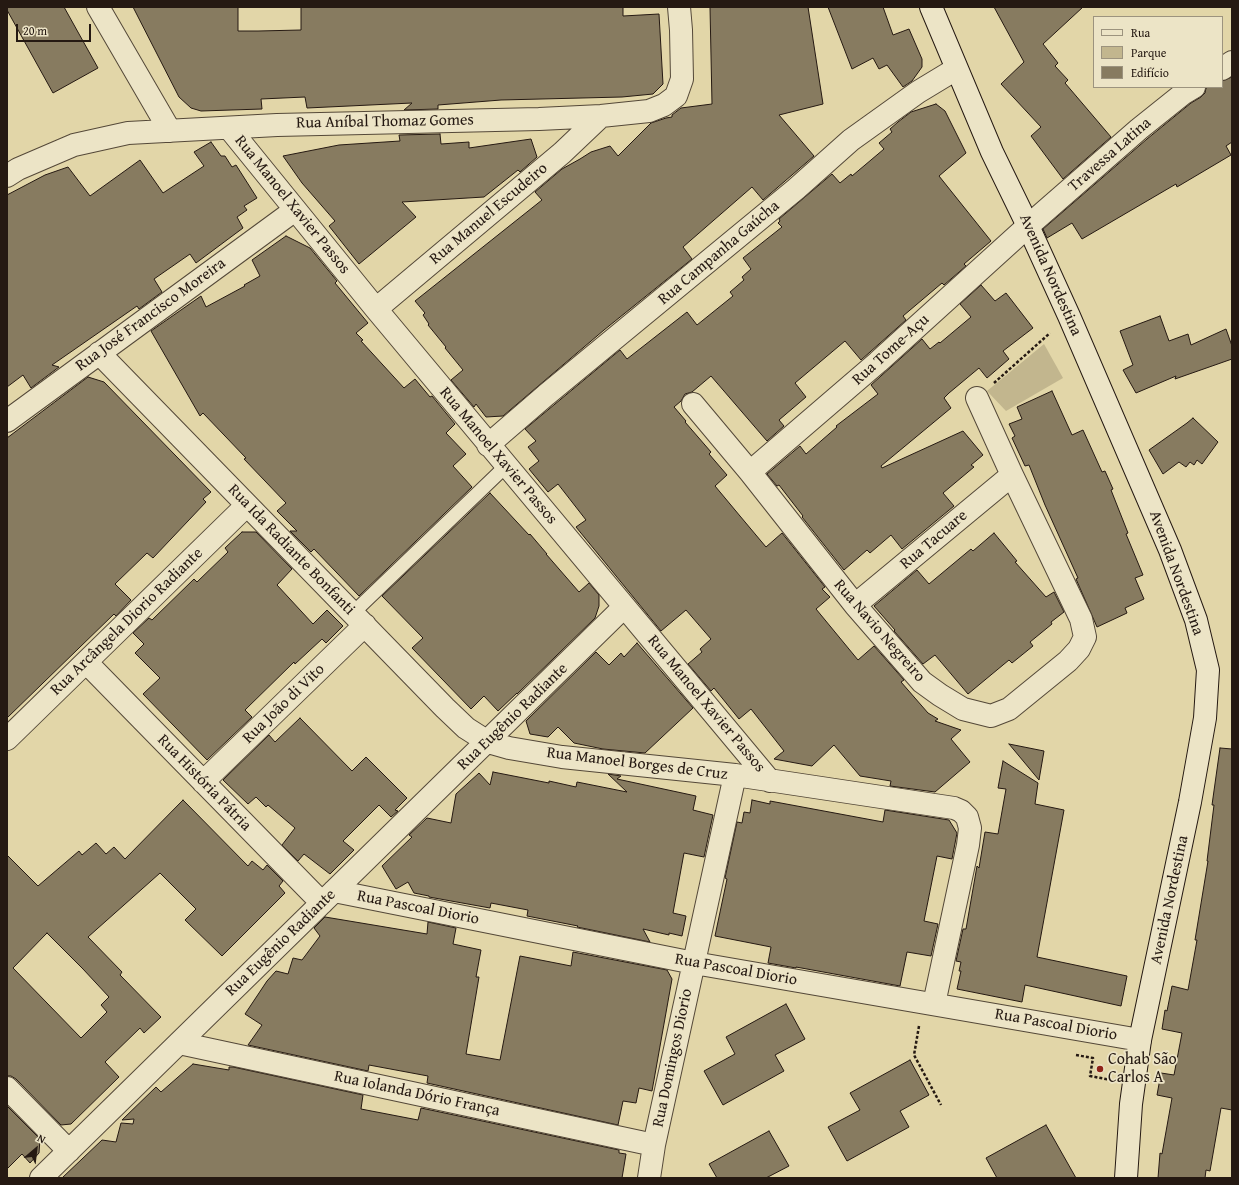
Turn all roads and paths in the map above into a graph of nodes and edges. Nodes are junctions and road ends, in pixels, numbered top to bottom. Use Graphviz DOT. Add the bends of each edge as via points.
graph roads {
  1 [pos="98,7"];
  2 [pos="679,7"];
  3 [pos="931,7"];
  4 [pos="1232,62"];
  5 [pos="1223,67"];
  6 [pos="956,69"];
  7 [pos="1192,88"];
  8 [pos="601,116"];
  9 [pos="229,128"];
  10 [pos="170,131"];
  11 [pos="7,176"];
  12 [pos="295,210"];
  13 [pos="1028,226"];
  14 [pos="376,309"];
  15 [pos="1069,316"];
  16 [pos="99,353"];
  17 [pos="977,398"];
  18 [pos="694,404"];
  19 [pos="7,421"];
  20 [pos="488,445"];
  21 [pos="506,466"];
  22 [pos="750,472"];
  23 [pos="1012,475"];
  24 [pos="247,505"];
  25 [pos="855,605"];
  26 [pos="624,607"];
  27 [pos="359,619"];
  28 [pos="86,662"];
  29 [pos="7,739"];
  30 [pos="488,742"];
  31 [pos="735,775"];
  32 [pos="770,781"];
  33 [pos="203,782"];
  34 [pos="328,897"];
  35 [pos="694,963"];
  36 [pos="934,1004"];
  37 [pos="926,1027"];
  38 [pos="1140,1040"];
  39 [pos="179,1043"];
  40 [pos="1070,1054"];
  41 [pos="1134,1084"];
  42 [pos="7,1088"];
  43 [pos="941,1105"];
  44 [pos="654,1144"];
  45 [pos="69,1151"];
  46 [pos="41,1178"];
  47 [pos="649,1178"];
  48 [pos="1126,1178"];
  1 -- 10 [label="street"];
  2 -- 8 [label="street, Rua Aníbal Thomaz Gomes" via="682,79 676,96 664,105 649,111"];
  3 -- 6 [label="street, Avenida Nordestina"];
  4 -- 5 [label="street"];
  6 -- 13 [label="street, Avenida Nordestina"];
  6 -- 20 [label="street, Rua Campanha Gaúcha" via="918,92 852,140 796,190"];
  7 -- 13 [label="street, Travessa Latina" via="1139,129"];
  8 -- 9 [label="street, Rua Aníbal Thomaz Gomes"];
  8 -- 14 [label="street, Rua Manuel Escudeiro" via="562,153"];
  9 -- 10 [label="street, Rua Aníbal Thomaz Gomes"];
  9 -- 12 [label="street, Rua Manoel Xavier Passos"];
  10 -- 11 [label="street, Rua Aníbal Thomaz Gomes" via="128,134 74,145"];
  12 -- 14 [label="street, Rua Manoel Xavier Passos"];
  12 -- 16 [label="street, Rua José Francisco Moreira"];
  13 -- 15 [label="street, Avenida Nordestina"];
  13 -- 22 [label="street, Rua Tome-Açu" via="878,362"];
  14 -- 20 [label="street, Rua Manoel Xavier Passos"];
  15 -- 17 [label="path"];
  15 -- 38 [label="street, Avenida Nordestina" via="1170,550 1196,620 1208,670 1205,718 1190,802"];
  16 -- 19 [label="street, Rua José Francisco Moreira"];
  16 -- 24 [label="street, Rua Ida Radiante Bonfanti"];
  17 -- 23 [label="street, Rua Navio Negreiro"];
  18 -- 22 [label="street, Rua Navio Negreiro"];
  20 -- 21 [label="street, Rua Manoel Xavier Passos"];
  21 -- 26 [label="street, Rua Manoel Xavier Passos"];
  21 -- 27 [label="lane"];
  22 -- 25 [label="street, Rua Navio Negreiro"];
  23 -- 25 [label="street, Rua Tacuare"];
  23 -- 25 [label="street, Rua Navio Negreiro" via="1081,619 1085,637 1079,649 1068,661 1009,710 991,716 963,710 940,695 922,682"];
  24 -- 27 [label="street, Rua Ida Radiante Bonfanti"];
  24 -- 28 [label="street, Rua Arcângela Diorio Radiante"];
  26 -- 30 [label="street, Rua Eugênio Radiante"];
  26 -- 32 [label="street, Rua Manoel Xavier Passos"];
  27 -- 30 [label="street, Rua Ida Radiante Bonfanti" via="445,708 466,728"];
  27 -- 33 [label="street, Rua João di Vito"];
  28 -- 29 [label="street, Rua Arcângela Diorio Radiante"];
  28 -- 33 [label="street, Rua História Pátria"];
  30 -- 31 [label="street, Rua Manoel Borges de Cruz" via="562,757"];
  30 -- 34 [label="street, Rua Eugênio Radiante"];
  31 -- 32 [label="street, Rua Manoel Borges de Cruz"];
  31 -- 35 [label="street, Rua Domingos Diorio"];
  32 -- 36 [label="street, Rua Manoel Borges de Cruz" via="954,808 967,817 970,828 968,845"];
  33 -- 34 [label="street, Rua História Pátria"];
  34 -- 35 [label="street, Rua Pascoal Diorio"];
  34 -- 39 [label="street, Rua Eugênio Radiante"];
  35 -- 36 [label="street, Rua Pascoal Diorio"];
  35 -- 44 [label="street, Rua Domingos Diorio"];
  36 -- 38 [label="street, Rua Pascoal Diorio"];
  37 -- 43 [label="path" via="919,1025 914,1055"];
  38 -- 41 [label="street, Avenida Nordestina"];
  39 -- 44 [label="street, Rua Iolanda Dório França"];
  39 -- 45 [label="street, Rua Eugênio Radiante"];
  40 -- 41 [label="path" via="1093,1058 1090,1076"];
  41 -- 48 [label="street, Avenida Nordestina"];
  42 -- 45 [label="street"];
  44 -- 47 [label="street, Rua Domingos Diorio"];
  45 -- 46 [label="street, Rua Eugênio Radiante"];
}
